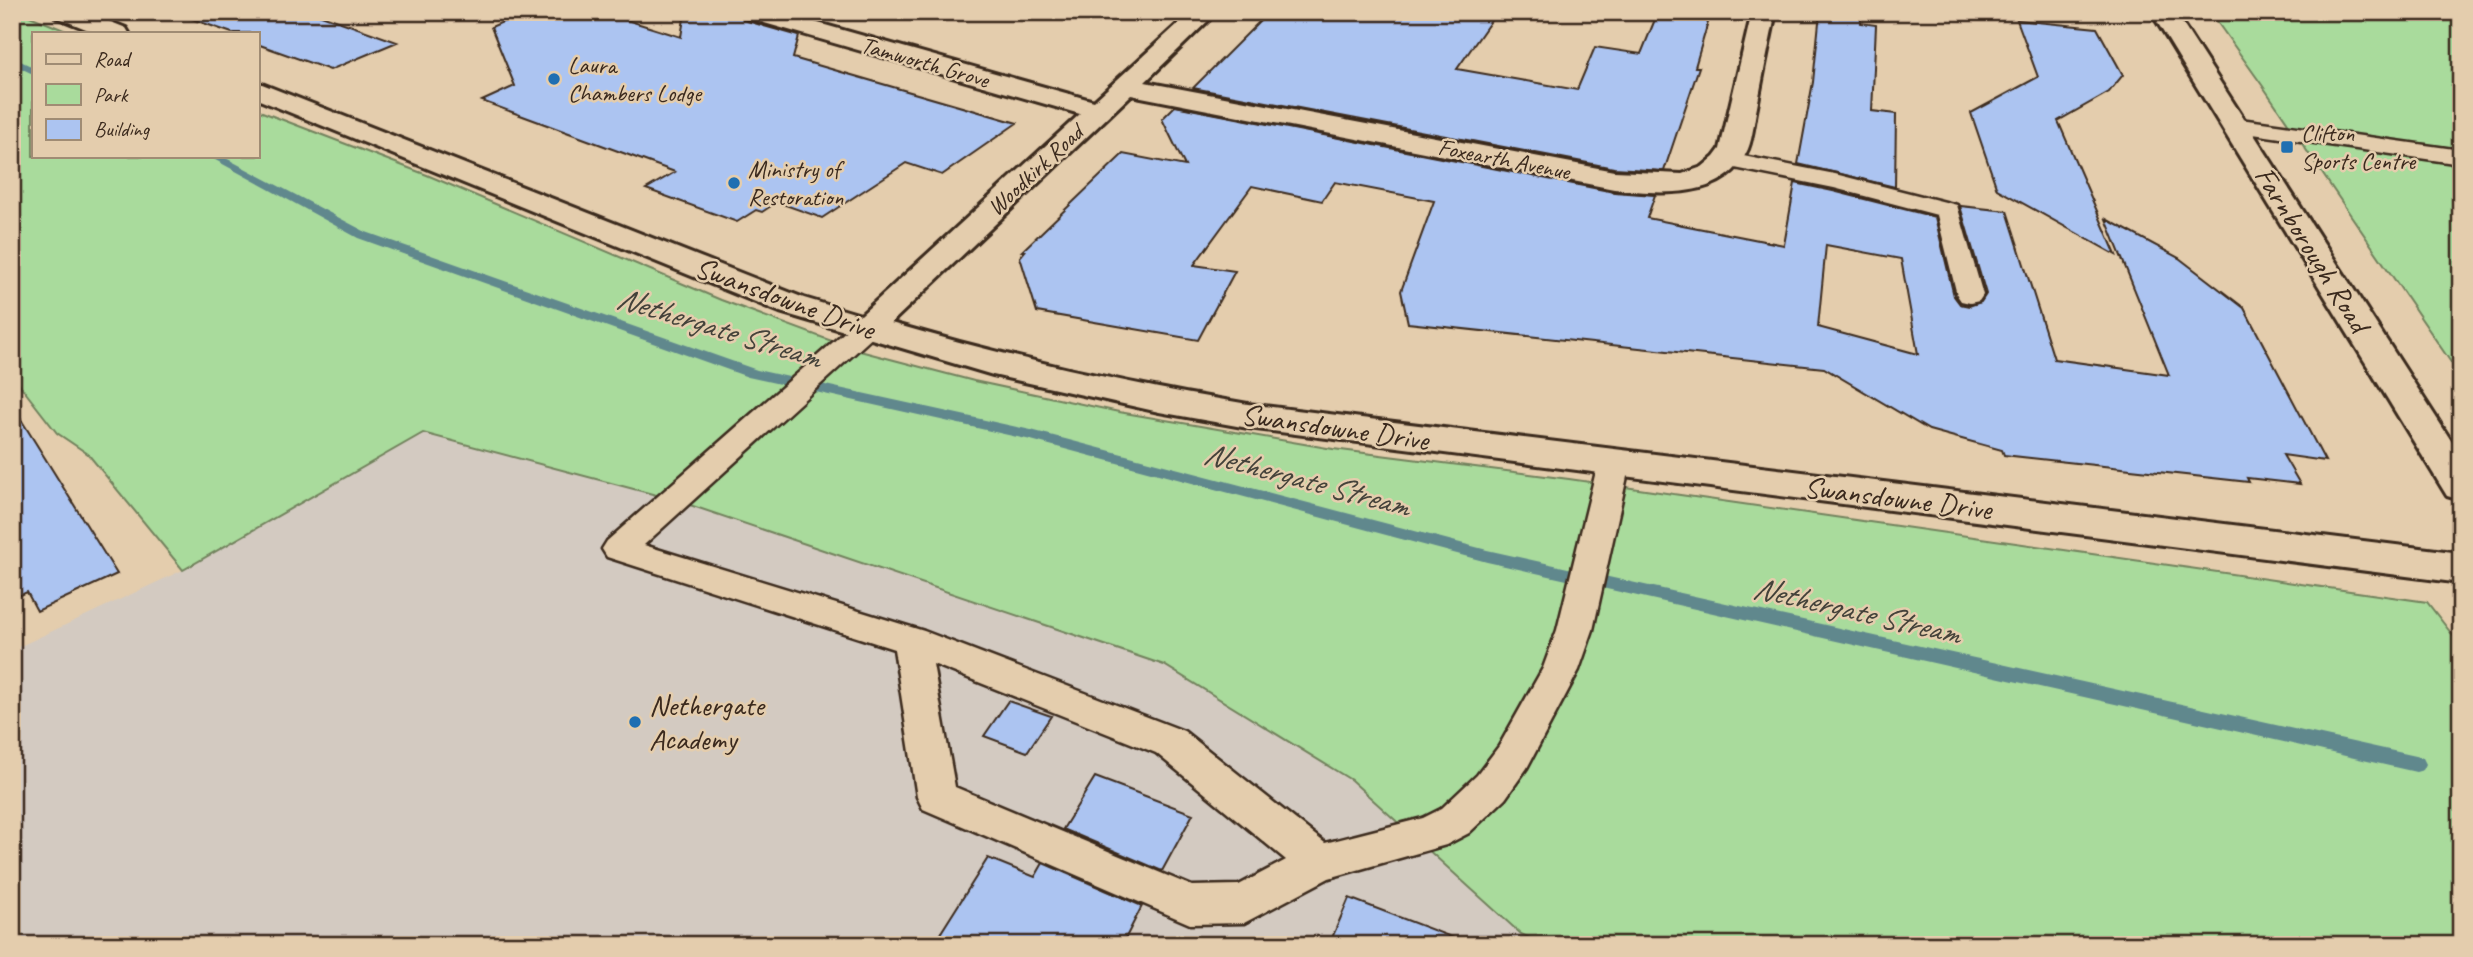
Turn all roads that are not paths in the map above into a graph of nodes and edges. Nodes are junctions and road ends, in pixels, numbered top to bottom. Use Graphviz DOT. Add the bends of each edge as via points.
graph roads {
  1 [pos="64,12"];
  2 [pos="752,12"];
  3 [pos="1205,12"];
  4 [pos="1764,12"];
  5 [pos="2163,12"];
  6 [pos="114,32"];
  7 [pos="1126,86"];
  8 [pos="259,91"];
  9 [pos="1098,111"];
  10 [pos="2233,125"];
  11 [pos="2461,157"];
  12 [pos="1728,160"];
  13 [pos="1970,295"];
  14 [pos="866,328"];
  15 [pos="1614,463"];
  16 [pos="2461,487"];
  17 [pos="2461,568"];
  18 [pos="911,641"];
  19 [pos="1320,863"];
  1 -- 6 [label="street"];
  2 -- 9 [label="street, Tamworth Grove"];
  3 -- 7 [label="street, Woodkirk Road"];
  4 -- 12 [label="street"];
  5 -- 10 [label="street, Farnborough Road"];
  7 -- 9 [label="street, Woodkirk Road"];
  7 -- 12 [label="street, Foxearth Avenue" via="1641,183 1693,181 1720,170"];
  8 -- 14 [label="street, Swansdowne Drive" via="792,305"];
  9 -- 14 [label="street, Woodkirk Road"];
  10 -- 11 [label="lane"];
  10 -- 16 [label="street, Farnborough Road"];
  12 -- 13 [label="lane" via="1846,183 1948,210"];
  14 -- 15 [label="street, Swansdowne Drive" via="993,364 1172,403"];
  14 -- 18 [label="lane" via="620,549"];
  15 -- 17 [label="street, Swansdowne Drive"];
  15 -- 19 [label="lane" via="1596,548 1561,670 1492,788 1455,821 1432,833"];
  18 -- 19 [label="lane" via="1170,742"];
  18 -- 19 [label="lane" via="937,797 1190,905 1244,904"];
}
